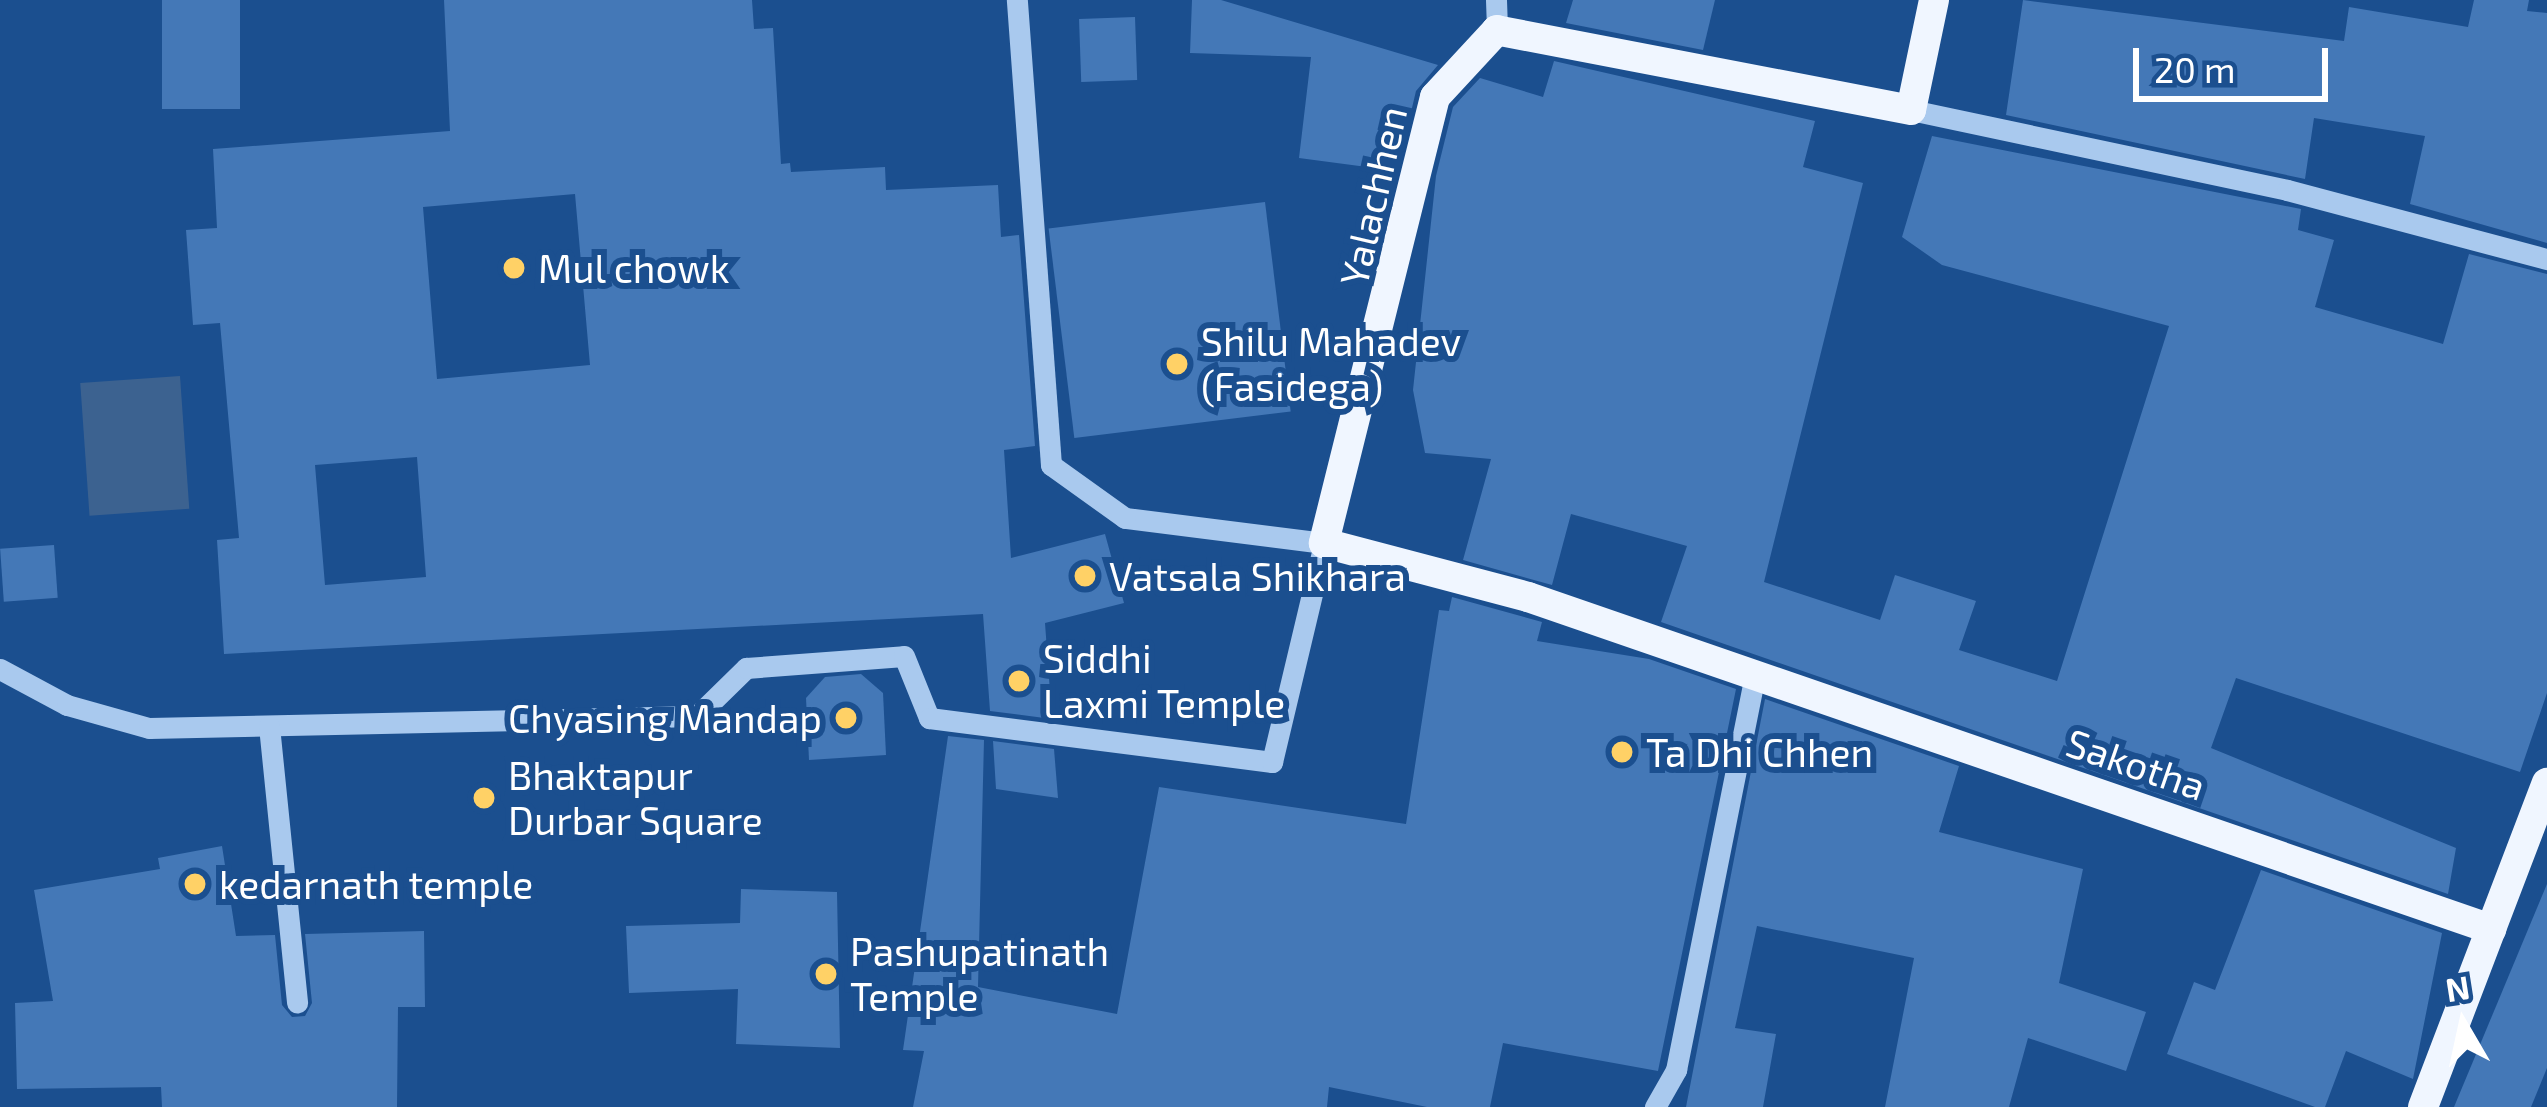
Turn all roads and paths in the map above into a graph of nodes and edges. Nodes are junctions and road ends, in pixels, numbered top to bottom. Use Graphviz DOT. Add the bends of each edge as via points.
graph roads {
  1 [pos="1017,0"];
  2 [pos="1934,0"];
  3 [pos="1497,15"];
  4 [pos="1911,110"];
  5 [pos="2547,259"];
  6 [pos="1324,543"];
  7 [pos="0,669"];
  8 [pos="1754,677"];
  9 [pos="268,726"];
  10 [pos="2547,783"];
  11 [pos="2492,929"];
  12 [pos="297,1003"];
  13 [pos="1655,1107"];
  14 [pos="2423,1107"];
  1 -- 6 [label="street" via="1051,465 1125,518"];
  2 -- 4 [label="main road"];
  3 -- 4 [label="main road"];
  3 -- 6 [label="main road, Yalachhen" via="1436,97"];
  4 -- 5 [label="street" via="2287,190"];
  6 -- 8 [label="main road, Sakotha" via="1528,596"];
  6 -- 9 [label="street" via="1272,761 929,718 904,656 746,668 698,716"];
  7 -- 9 [label="street" via="67,705 149,728"];
  8 -- 11 [label="main road, Sakotha"];
  8 -- 13 [label="street" via="1676,1070"];
  9 -- 12 [label="street"];
  10 -- 11 [label="main road"];
  11 -- 14 [label="main road"];
}
